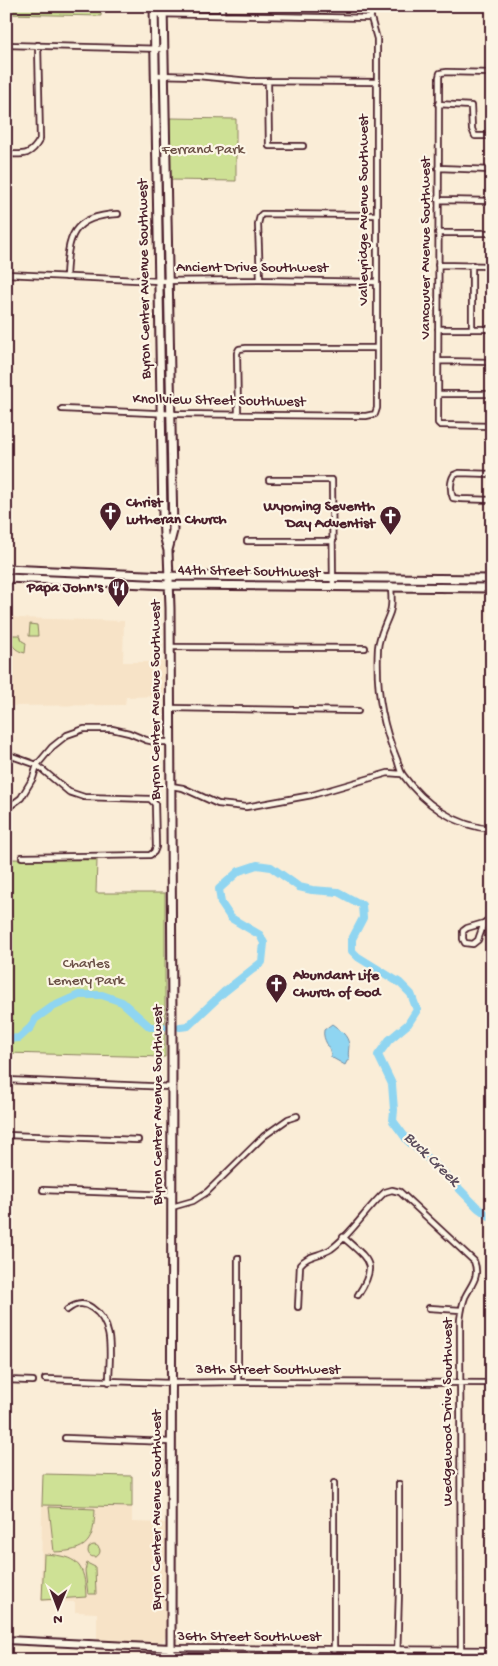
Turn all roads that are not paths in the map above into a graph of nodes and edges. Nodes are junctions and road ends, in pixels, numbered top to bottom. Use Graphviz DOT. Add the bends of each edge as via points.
graph roads {
  1 [pos="162,6"];
  2 [pos="222,6"];
  3 [pos="370,6"];
  4 [pos="154,10"];
  5 [pos="163,14"];
  6 [pos="222,15"];
  7 [pos="371,18"];
  8 [pos="6,45"];
  9 [pos="38,45"];
  10 [pos="154,49"];
  11 [pos="164,49"];
  12 [pos="492,73"];
  13 [pos="155,75"];
  14 [pos="164,75"];
  15 [pos="268,81"];
  16 [pos="377,82"];
  17 [pos="438,104"];
  18 [pos="492,136"];
  19 [pos="303,146"];
  20 [pos="6,154"];
  21 [pos="438,168"];
  22 [pos="492,170"];
  23 [pos="438,200"];
  24 [pos="492,201"];
  25 [pos="118,214"];
  26 [pos="377,215"];
  27 [pos="438,233"];
  28 [pos="492,233"];
  29 [pos="438,265"];
  30 [pos="472,265"];
  31 [pos="492,266"];
  32 [pos="6,274"];
  33 [pos="66,277"];
  34 [pos="168,280"];
  35 [pos="260,280"];
  36 [pos="159,281"];
  37 [pos="377,282"];
  38 [pos="438,329"];
  39 [pos="472,329"];
  40 [pos="492,330"];
  41 [pos="377,348"];
  42 [pos="438,361"];
  43 [pos="492,362"];
  44 [pos="438,394"];
  45 [pos="492,394"];
  46 [pos="62,409"];
  47 [pos="161,413"];
  48 [pos="170,414"];
  49 [pos="238,414"];
  50 [pos="375,414"];
  51 [pos="492,426"];
  52 [pos="492,474"];
  53 [pos="269,480"];
  54 [pos="492,500"];
  55 [pos="247,540"];
  56 [pos="333,541"];
  57 [pos="168,551"];
  58 [pos="6,569"];
  59 [pos="169,576"];
  60 [pos="6,578"];
  61 [pos="333,578"];
  62 [pos="392,578"];
  63 [pos="446,579"];
  64 [pos="492,579"];
  65 [pos="169,585"];
  66 [pos="333,587"];
  67 [pos="391,588"];
  68 [pos="443,588"];
  69 [pos="492,588"];
  70 [pos="170,647"];
  71 [pos="366,648"];
  72 [pos="170,708"];
  73 [pos="358,711"];
  74 [pos="171,742"];
  75 [pos="6,754"];
  76 [pos="37,765"];
  77 [pos="402,774"];
  78 [pos="171,786"];
  79 [pos="6,809"];
  80 [pos="492,829"];
  81 [pos="22,857"];
  82 [pos="492,917"];
  83 [pos="484,923"];
  84 [pos="6,1080"];
  85 [pos="171,1087"];
  86 [pos="297,1116"];
  87 [pos="6,1135"];
  88 [pos="138,1140"];
  89 [pos="42,1190"];
  90 [pos="172,1195"];
  91 [pos="172,1206"];
  92 [pos="343,1237"];
  93 [pos="238,1258"];
  94 [pos="358,1295"];
  95 [pos="298,1307"];
  96 [pos="429,1308"];
  97 [pos="67,1310"];
  98 [pos="461,1310"];
  99 [pos="45,1379"];
  100 [pos="6,1380"];
  101 [pos="33,1381"];
  102 [pos="109,1382"];
  103 [pos="238,1382"];
  104 [pos="171,1383"];
  105 [pos="460,1383"];
  106 [pos="492,1384"];
  107 [pos="65,1438"];
  108 [pos="170,1442"];
  109 [pos="334,1484"];
  110 [pos="399,1484"];
  111 [pos="6,1640"];
  112 [pos="171,1648"];
  113 [pos="267,1649"];
  114 [pos="397,1649"];
  115 [pos="334,1650"];
  116 [pos="461,1650"];
  117 [pos="492,1650"];
  118 [pos="171,1660"];
  119 [pos="267,1660"];
  120 [pos="334,1660"];
  121 [pos="397,1660"];
  122 [pos="461,1660"];
  1 -- 5 [label="main road, Byron Center Avenue Southwest"];
  2 -- 6 [label="street"];
  3 -- 7 [label="street, Valleyridge Avenue Southwest"];
  4 -- 5 [label="street"];
  4 -- 10 [label="main road, Byron Center Avenue Southwest"];
  5 -- 6 [label="street"];
  5 -- 11 [label="main road, Byron Center Avenue Southwest"];
  6 -- 7 [label="street"];
  7 -- 16 [label="street, Valleyridge Avenue Southwest" via="377,40"];
  8 -- 9 [label="street"];
  9 -- 10 [label="street"];
  9 -- 20 [label="street" via="40,140 30,152"];
  10 -- 11 [label="street"];
  10 -- 13 [label="main road, Byron Center Avenue Southwest"];
  11 -- 14 [label="main road, Byron Center Avenue Southwest"];
  12 -- 17 [label="street, Vancouver Avenue Southwest" via="440,73"];
  13 -- 14 [label="street"];
  13 -- 36 [label="main road, Byron Center Avenue Southwest"];
  14 -- 15 [label="street"];
  14 -- 34 [label="main road, Byron Center Avenue Southwest"];
  15 -- 16 [label="street"];
  15 -- 19 [label="street" via="269,146"];
  16 -- 26 [label="street, Valleyridge Avenue Southwest"];
  17 -- 18 [label="street" via="471,106 475,136"];
  17 -- 21 [label="street, Vancouver Avenue Southwest"];
  21 -- 22 [label="street"];
  21 -- 23 [label="street, Vancouver Avenue Southwest"];
  23 -- 24 [label="street"];
  23 -- 27 [label="street, Vancouver Avenue Southwest"];
  25 -- 33 [label="street" via="94,217 76,230 69,245"];
  26 -- 35 [label="street" via="262,214 258,224"];
  26 -- 37 [label="street, Valleyridge Avenue Southwest"];
  27 -- 28 [label="street"];
  27 -- 29 [label="street, Vancouver Avenue Southwest"];
  29 -- 30 [label="street"];
  29 -- 38 [label="street, Vancouver Avenue Southwest"];
  30 -- 31 [label="street"];
  30 -- 39 [label="street"];
  32 -- 33 [label="street, Ancient Drive Southwest"];
  33 -- 36 [label="street, Ancient Drive Southwest"];
  34 -- 35 [label="street, Ancient Drive Southwest"];
  34 -- 36 [label="street, Ancient Drive Southwest"];
  34 -- 48 [label="main road, Byron Center Avenue Southwest"];
  35 -- 37 [label="street, Ancient Drive Southwest"];
  36 -- 47 [label="main road, Byron Center Avenue Southwest"];
  37 -- 41 [label="street, Valleyridge Avenue Southwest"];
  38 -- 39 [label="street"];
  38 -- 42 [label="street, Vancouver Avenue Southwest"];
  39 -- 40 [label="street"];
  41 -- 49 [label="street" via="239,349"];
  41 -- 50 [label="street, Valleyridge Avenue Southwest"];
  42 -- 43 [label="street"];
  42 -- 44 [label="street, Vancouver Avenue Southwest"];
  44 -- 45 [label="street"];
  44 -- 51 [label="street, Vancouver Avenue Southwest" via="439,424"];
  46 -- 47 [label="street, Knollview Street Southwest"];
  47 -- 48 [label="street, Knollview Street Southwest"];
  47 -- 57 [label="main road, Byron Center Avenue Southwest" via="164,533"];
  48 -- 49 [label="street, Knollview Street Southwest"];
  48 -- 57 [label="main road, Byron Center Avenue Southwest" via="172,534"];
  49 -- 50 [label="street, Knollview Street Southwest"];
  52 -- 54 [label="street" via="460,473 454,475 451,484 453,498"];
  53 -- 56 [label="street" via="332,480"];
  55 -- 56 [label="street"];
  56 -- 61 [label="street"];
  57 -- 59 [label="main road, Byron Center Avenue Southwest"];
  58 -- 59 [label="main road, 44th Street Southwest"];
  59 -- 61 [label="main road, 44th Street Southwest"];
  59 -- 65 [label="main road, Byron Center Avenue Southwest"];
  60 -- 65 [label="main road, 44th Street Southwest"];
  61 -- 62 [label="main road, 44th Street Southwest"];
  61 -- 66 [label="street"];
  62 -- 63 [label="main road, 44th Street Southwest"];
  62 -- 67 [label="street"];
  63 -- 64 [label="main road, 44th Street Southwest"];
  63 -- 68 [label="main road"];
  65 -- 66 [label="main road, 44th Street Southwest"];
  65 -- 70 [label="main road, Byron Center Avenue Southwest"];
  66 -- 67 [label="main road, 44th Street Southwest"];
  67 -- 68 [label="main road, 44th Street Southwest"];
  67 -- 77 [label="street" via="390,612 378,648 379,698 385,728"];
  68 -- 69 [label="main road, 44th Street Southwest"];
  70 -- 71 [label="street"];
  70 -- 72 [label="main road, Byron Center Avenue Southwest"];
  72 -- 73 [label="street"];
  72 -- 74 [label="main road, Byron Center Avenue Southwest"];
  74 -- 76 [label="street" via="155,742 112,729 84,729 67,735"];
  74 -- 78 [label="main road, Byron Center Avenue Southwest"];
  75 -- 76 [label="street"];
  76 -- 79 [label="street" via="21,798"];
  76 -- 81 [label="street" via="76,795 150,799 155,804 156,848 150,855"];
  77 -- 78 [label="street" via="388,773 312,795 246,807 218,804"];
  77 -- 80 [label="street" via="424,798 445,814 459,822"];
  78 -- 85 [label="main road, Byron Center Avenue Southwest"];
  82 -- 83 [label="street"];
  83 -- 83 [label="street" via="478,940 473,944 463,939 463,931"];
  84 -- 85 [label="street"];
  85 -- 90 [label="main road, Byron Center Avenue Southwest"];
  86 -- 91 [label="street" via="264,1136 207,1192 193,1202"];
  87 -- 88 [label="street"];
  89 -- 90 [label="street"];
  90 -- 91 [label="main road, Byron Center Avenue Southwest"];
  91 -- 104 [label="main road, Byron Center Avenue Southwest"];
  92 -- 94 [label="street" via="367,1259 369,1266 369,1277"];
  92 -- 95 [label="street, Wedgewood Drive Southwest" via="331,1249 309,1257 300,1265"];
  92 -- 98 [label="street, Wedgewood Drive Southwest" via="385,1192 400,1192 474,1261 476,1275"];
  93 -- 103 [label="street"];
  96 -- 98 [label="street"];
  97 -- 102 [label="street" via="75,1304 88,1305 104,1320 109,1335"];
  98 -- 105 [label="street, Wedgewood Drive Southwest"];
  99 -- 102 [label="street, 38th Street Southwest"];
  100 -- 101 [label="street"];
  102 -- 104 [label="street, 38th Street Southwest"];
  103 -- 104 [label="street, 38th Street Southwest"];
  103 -- 105 [label="street, 38th Street Southwest"];
  104 -- 108 [label="main road, Byron Center Avenue Southwest"];
  105 -- 106 [label="street, 38th Street Southwest"];
  105 -- 116 [label="street, Wedgewood Drive Southwest"];
  107 -- 108 [label="street"];
  108 -- 112 [label="main road, Byron Center Avenue Southwest"];
  109 -- 115 [label="street"];
  110 -- 114 [label="street"];
  111 -- 112 [label="street, 36th Street Southwest"];
  112 -- 113 [label="street, 36th Street Southwest"];
  112 -- 118 [label="main road, Byron Center Avenue Southwest"];
  113 -- 115 [label="street, 36th Street Southwest"];
  113 -- 119 [label="street"];
  114 -- 115 [label="street, 36th Street Southwest"];
  114 -- 116 [label="street, 36th Street Southwest"];
  114 -- 121 [label="street"];
  115 -- 120 [label="street"];
  116 -- 117 [label="street, 36th Street Southwest"];
  116 -- 122 [label="street, Wedgewood Drive Southwest"];
}
